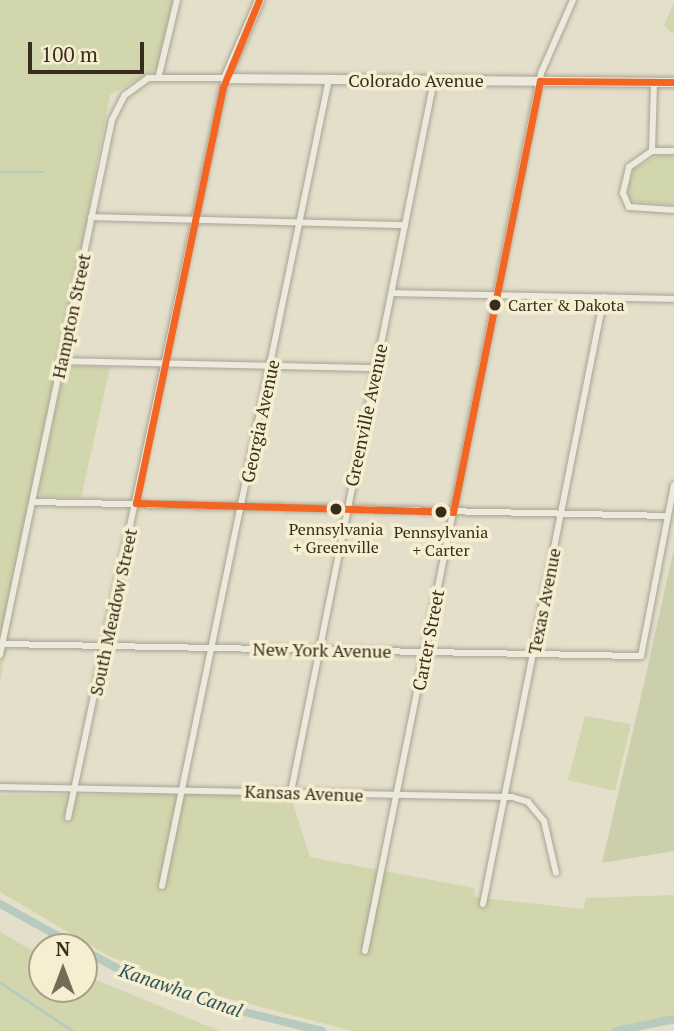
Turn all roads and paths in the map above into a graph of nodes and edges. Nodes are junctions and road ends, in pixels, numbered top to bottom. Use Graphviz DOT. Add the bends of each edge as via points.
graph roads {
  1 [pos="177,0"];
  2 [pos="259,0"];
  3 [pos="573,0"];
  4 [pos="159,75"];
  5 [pos="225,78"];
  6 [pos="329,79"];
  7 [pos="434,80"];
  8 [pos="540,81"];
  9 [pos="654,82"];
  10 [pos="674,82"];
  11 [pos="652,150"];
  12 [pos="674,151"];
  13 [pos="674,210"];
  14 [pos="91,217"];
  15 [pos="195,220"];
  16 [pos="302,223"];
  17 [pos="405,225"];
  18 [pos="392,293"];
  19 [pos="495,295"];
  20 [pos="604,297"];
  21 [pos="674,299"];
  22 [pos="61,360"];
  23 [pos="165,363"];
  24 [pos="272,366"];
  25 [pos="376,368"];
  26 [pos="674,485"];
  27 [pos="33,502"];
  28 [pos="136,503"];
  29 [pos="242,507"];
  30 [pos="346,509"];
  31 [pos="453,512"];
  32 [pos="561,513"];
  33 [pos="668,516"];
  34 [pos="2,644"];
  35 [pos="106,646"];
  36 [pos="212,648"];
  37 [pos="319,649"];
  38 [pos="425,652"];
  39 [pos="533,654"];
  40 [pos="0,655"];
  41 [pos="0,787"];
  42 [pos="76,788"];
  43 [pos="182,790"];
  44 [pos="291,792"];
  45 [pos="396,795"];
  46 [pos="505,797"];
  47 [pos="68,818"];
  48 [pos="556,873"];
  49 [pos="162,886"];
  50 [pos="484,904"];
  51 [pos="365,951"];
  1 -- 4 [label="street"];
  2 -- 5 [label="street, South Meadow Street"];
  3 -- 8 [label="street, Carter Street"];
  4 -- 5 [label="street, Colorado Avenue"];
  4 -- 14 [label="street, Hampton Street" via="138,83 118,105"];
  5 -- 6 [label="street, Colorado Avenue"];
  5 -- 15 [label="street, South Meadow Street"];
  6 -- 7 [label="street, Colorado Avenue"];
  6 -- 16 [label="street, Georgia Avenue"];
  7 -- 8 [label="street, Colorado Avenue"];
  7 -- 17 [label="street, Greenville Avenue"];
  8 -- 9 [label="street, Colorado Avenue"];
  8 -- 19 [label="street, Carter Street"];
  9 -- 10 [label="street, Colorado Avenue"];
  9 -- 11 [label="street"];
  11 -- 12 [label="street"];
  11 -- 13 [label="street" via="629,167 624,202 629,207"];
  14 -- 15 [label="street"];
  14 -- 22 [label="street, Hampton Street"];
  15 -- 16 [label="street"];
  15 -- 23 [label="street, South Meadow Street"];
  16 -- 17 [label="street"];
  16 -- 24 [label="street, Georgia Avenue"];
  17 -- 18 [label="street, Greenville Avenue"];
  18 -- 19 [label="street"];
  18 -- 25 [label="street, Greenville Avenue"];
  19 -- 20 [label="street"];
  19 -- 31 [label="street, Carter Street"];
  20 -- 21 [label="street"];
  20 -- 32 [label="street, Texas Avenue"];
  22 -- 23 [label="street"];
  22 -- 27 [label="street, Hampton Street"];
  23 -- 24 [label="street"];
  23 -- 28 [label="street, South Meadow Street"];
  24 -- 25 [label="street"];
  24 -- 29 [label="street, Georgia Avenue"];
  25 -- 30 [label="street, Greenville Avenue"];
  26 -- 33 [label="street"];
  27 -- 28 [label="street"];
  27 -- 34 [label="street, Hampton Street"];
  28 -- 29 [label="street"];
  28 -- 35 [label="street, South Meadow Street"];
  29 -- 30 [label="street"];
  29 -- 36 [label="street, Georgia Avenue"];
  30 -- 31 [label="street"];
  30 -- 37 [label="street, Greenville Avenue"];
  31 -- 32 [label="street"];
  31 -- 38 [label="street, Carter Street"];
  32 -- 33 [label="street"];
  32 -- 39 [label="street, Texas Avenue"];
  33 -- 39 [label="street, New York Avenue" via="641,656"];
  34 -- 35 [label="street, New York Avenue"];
  34 -- 40 [label="street, Hampton Street"];
  35 -- 36 [label="street, New York Avenue"];
  35 -- 42 [label="street, South Meadow Street"];
  36 -- 37 [label="street, New York Avenue"];
  36 -- 43 [label="street, Georgia Avenue"];
  37 -- 38 [label="street, New York Avenue"];
  37 -- 44 [label="street, Greenville Avenue"];
  38 -- 39 [label="street, New York Avenue"];
  38 -- 45 [label="street, Carter Street"];
  39 -- 46 [label="street, Texas Avenue"];
  41 -- 42 [label="street, Kansas Avenue"];
  42 -- 43 [label="street, Kansas Avenue"];
  42 -- 47 [label="street, South Meadow Street"];
  43 -- 44 [label="street, Kansas Avenue"];
  43 -- 49 [label="street, Georgia Avenue"];
  44 -- 45 [label="street, Kansas Avenue"];
  45 -- 46 [label="street, Kansas Avenue"];
  45 -- 51 [label="street, Carter Street"];
  46 -- 48 [label="street, Kansas Avenue" via="528,802 539,813"];
  46 -- 50 [label="street, Texas Avenue"];
}
